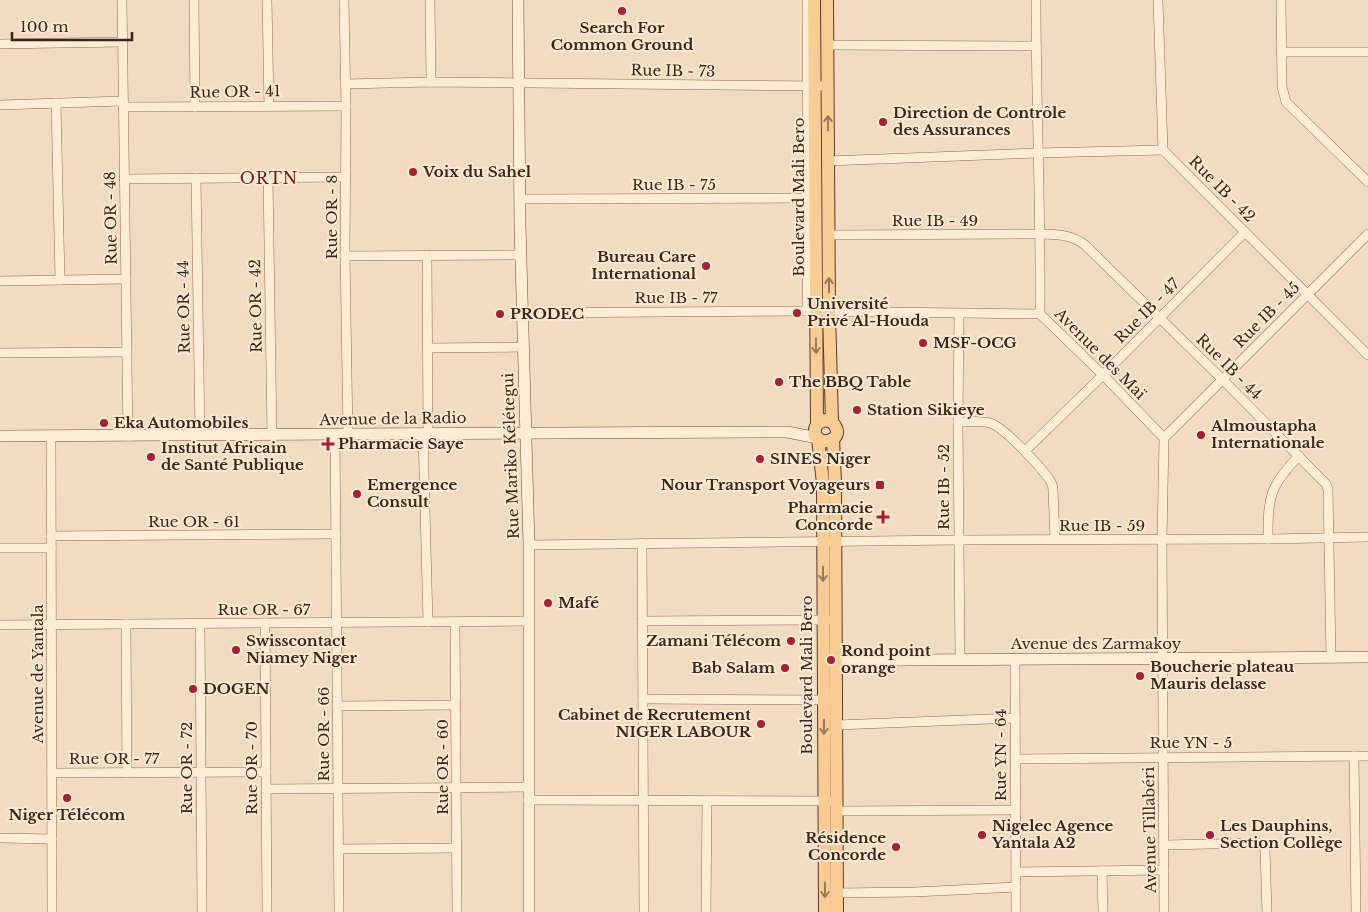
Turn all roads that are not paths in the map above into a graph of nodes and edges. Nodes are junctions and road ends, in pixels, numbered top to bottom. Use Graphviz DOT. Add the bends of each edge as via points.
graph roads {
  1 [pos="122,0"];
  2 [pos="194,0"];
  3 [pos="267,0"];
  4 [pos="344,0"];
  5 [pos="430,0"];
  6 [pos="518,0"];
  7 [pos="806,0"];
  8 [pos="814,0"];
  9 [pos="827,0"];
  10 [pos="1036,0"];
  11 [pos="1158,0"];
  12 [pos="1281,0"];
  13 [pos="122,42"];
  14 [pos="0,44"];
  15 [pos="827,45"];
  16 [pos="1036,46"];
  17 [pos="1282,52"];
  18 [pos="1368,52"];
  19 [pos="431,82"];
  20 [pos="519,83"];
  21 [pos="346,84"];
  22 [pos="816,86"];
  23 [pos="56,103"];
  24 [pos="123,104"];
  25 [pos="0,105"];
  26 [pos="269,106"];
  27 [pos="346,106"];
  28 [pos="195,107"];
  29 [pos="1163,150"];
  30 [pos="1038,153"];
  31 [pos="828,161"];
  32 [pos="346,177"];
  33 [pos="196,178"];
  34 [pos="268,178"];
  35 [pos="124,179"];
  36 [pos="1368,182"];
  37 [pos="818,198"];
  38 [pos="520,199"];
  39 [pos="1245,232"];
  40 [pos="1041,234"];
  41 [pos="1368,234"];
  42 [pos="829,235"];
  43 [pos="427,255"];
  44 [pos="521,255"];
  45 [pos="345,256"];
  46 [pos="126,279"];
  47 [pos="60,280"];
  48 [pos="0,281"];
  49 [pos="1307,294"];
  50 [pos="817,312"];
  51 [pos="523,313"];
  52 [pos="959,314"];
  53 [pos="1040,314"];
  54 [pos="1160,318"];
  55 [pos="523,347"];
  56 [pos="428,348"];
  57 [pos="127,352"];
  58 [pos="0,353"];
  59 [pos="1368,354"];
  60 [pos="1103,375"];
  61 [pos="1222,379"];
  62 [pos="832,422"];
  63 [pos="958,422"];
  64 [pos="817,424"];
  65 [pos="526,432"];
  66 [pos="787,432"];
  67 [pos="426,434"];
  68 [pos="272,435"];
  69 [pos="335,435"];
  70 [pos="348,435"];
  71 [pos="0,436"];
  72 [pos="51,436"];
  73 [pos="128,436"];
  74 [pos="200,436"];
  75 [pos="818,438"];
  76 [pos="1164,438"];
  77 [pos="833,439"];
  78 [pos="1025,451"];
  79 [pos="1299,456"];
  80 [pos="336,534"];
  81 [pos="51,536"];
  82 [pos="1368,537"];
  83 [pos="1329,538"];
  84 [pos="1055,539"];
  85 [pos="1162,539"];
  86 [pos="1268,539"];
  87 [pos="958,540"];
  88 [pos="829,541"];
  89 [pos="642,543"];
  90 [pos="529,545"];
  91 [pos="0,548"];
  92 [pos="51,548"];
  93 [pos="830,620"];
  94 [pos="642,621"];
  95 [pos="428,622"];
  96 [pos="455,622"];
  97 [pos="529,622"];
  98 [pos="265,623"];
  99 [pos="337,623"];
  100 [pos="126,624"];
  101 [pos="200,624"];
  102 [pos="0,625"];
  103 [pos="51,625"];
  104 [pos="1368,657"];
  105 [pos="1163,658"];
  106 [pos="1332,658"];
  107 [pos="960,659"];
  108 [pos="1015,659"];
  109 [pos="830,661"];
  110 [pos="643,699"];
  111 [pos="830,700"];
  112 [pos="456,705"];
  113 [pos="338,706"];
  114 [pos="1015,718"];
  115 [pos="837,724"];
  116 [pos="1354,756"];
  117 [pos="1368,756"];
  118 [pos="1163,757"];
  119 [pos="1015,758"];
  120 [pos="201,772"];
  121 [pos="266,772"];
  122 [pos="52,773"];
  123 [pos="127,773"];
  124 [pos="456,787"];
  125 [pos="528,787"];
  126 [pos="338,788"];
  127 [pos="266,789"];
  128 [pos="528,800"];
  129 [pos="643,800"];
  130 [pos="707,801"];
  131 [pos="833,804"];
  132 [pos="1015,810"];
  133 [pos="0,838"];
  134 [pos="52,839"];
  135 [pos="1164,845"];
  136 [pos="457,848"];
  137 [pos="338,849"];
  138 [pos="1164,870"];
  139 [pos="1102,871"];
  140 [pos="1016,872"];
  141 [pos="1016,887"];
  142 [pos="837,893"];
  143 [pos="52,912"];
  144 [pos="202,912"];
  145 [pos="267,912"];
  146 [pos="339,912"];
  147 [pos="458,912"];
  148 [pos="529,912"];
  149 [pos="644,912"];
  150 [pos="706,912"];
  151 [pos="825,912"];
  152 [pos="837,912"];
  153 [pos="1016,912"];
  154 [pos="1103,912"];
  155 [pos="1164,912"];
  156 [pos="1267,912"];
  157 [pos="1356,912"];
  1 -- 13 [label="street, Rue OR - 48"];
  2 -- 28 [label="street"];
  3 -- 26 [label="street"];
  4 -- 21 [label="street, Rue OR - 8"];
  5 -- 19 [label="street"];
  6 -- 20 [label="street, Rue Mariko Kélétegui"];
  7 -- 22 [label="street, Boulevard Mali Bero"];
  8 -- 22 [label="main road, Boulevard Mali Bero"];
  9 -- 15 [label="main road, Boulevard Mali Bero"];
  10 -- 16 [label="street, Avenue des Maï"];
  11 -- 29 [label="street"];
  12 -- 17 [label="street"];
  13 -- 14 [label="street"];
  13 -- 24 [label="street, Rue OR - 48"];
  15 -- 16 [label="street"];
  15 -- 22 [label="main road, Boulevard Mali Bero"];
  16 -- 30 [label="street, Avenue des Maï"];
  17 -- 18 [label="street"];
  17 -- 36 [label="street" via="1282,88 1286,102"];
  19 -- 20 [label="street, Rue IB - 73"];
  19 -- 21 [label="street, Rue IB - 73"];
  20 -- 22 [label="street, Rue IB - 73"];
  20 -- 38 [label="street, Rue Mariko Kélétegui"];
  21 -- 27 [label="street, Rue OR - 8"];
  31 -- 22 [label="main road, Boulevard Mali Bero, one-way"];
  22 -- 37 [label="main road, Boulevard Mali Bero"];
  23 -- 24 [label="street, Rue OR - 41"];
  23 -- 25 [label="street, Rue OR - 41"];
  23 -- 47 [label="street"];
  24 -- 28 [label="street, Rue OR - 41"];
  24 -- 35 [label="street, Rue OR - 48"];
  26 -- 27 [label="street, Rue OR - 41"];
  26 -- 28 [label="street, Rue OR - 41"];
  27 -- 32 [label="street, Rue OR - 8"];
  29 -- 30 [label="street"];
  29 -- 39 [label="street, Rue IB - 42"];
  30 -- 31 [label="street"];
  30 -- 40 [label="street, Avenue des Maï"];
  31 -- 37 [label="main road, Boulevard Mali Bero"];
  32 -- 34 [label="street"];
  32 -- 45 [label="street, Rue OR - 8"];
  33 -- 34 [label="street"];
  33 -- 35 [label="street"];
  33 -- 74 [label="street, Rue OR - 44"];
  34 -- 68 [label="street, Rue OR - 42"];
  35 -- 46 [label="street, Rue OR - 48"];
  37 -- 38 [label="street, Rue IB - 75"];
  37 -- 42 [label="main road, Boulevard Mali Bero"];
  37 -- 50 [label="main road, Boulevard Mali Bero"];
  38 -- 44 [label="street, Rue Mariko Kélétegui"];
  39 -- 49 [label="street, Rue IB - 42"];
  39 -- 54 [label="street, Rue IB - 47"];
  40 -- 42 [label="street, Rue IB - 49"];
  40 -- 53 [label="street, Avenue des Maï"];
  40 -- 54 [label="street, Rue IB - 44" via="1077,238"];
  41 -- 49 [label="street, Rue IB - 45"];
  50 -- 42 [label="main road, Boulevard Mali Bero, one-way"];
  43 -- 44 [label="street"];
  43 -- 45 [label="street"];
  43 -- 56 [label="street"];
  44 -- 51 [label="street, Rue Mariko Kélétegui"];
  45 -- 70 [label="street, Rue OR - 8"];
  46 -- 47 [label="street"];
  46 -- 57 [label="street, Rue OR - 48"];
  47 -- 48 [label="street"];
  49 -- 59 [label="street, Rue IB - 42"];
  49 -- 61 [label="street, Rue IB - 45"];
  50 -- 51 [label="street, Rue IB - 77"];
  50 -- 52 [label="street, Rue IB - 77"];
  50 -- 62 [label="main road, Boulevard Mali Bero"];
  50 -- 64 [label="main road, Boulevard Mali Bero, one-way"];
  51 -- 55 [label="street, Rue Mariko Kélétegui"];
  52 -- 53 [label="street, Rue IB - 77"];
  52 -- 63 [label="street, Rue IB - 52"];
  53 -- 60 [label="street, Avenue des Maï"];
  54 -- 60 [label="street, Rue IB - 47"];
  54 -- 61 [label="street, Rue IB - 44"];
  55 -- 56 [label="street"];
  55 -- 65 [label="street, Rue Mariko Kélétegui"];
  56 -- 67 [label="street"];
  57 -- 58 [label="street"];
  57 -- 73 [label="street, Rue OR - 48"];
  60 -- 76 [label="street, Avenue des Maï"];
  60 -- 78 [label="street, Rue IB - 47"];
  61 -- 76 [label="street, Rue IB - 45"];
  61 -- 79 [label="street, Rue IB - 44"];
  62 -- 64 [label="main road" via="824,420"];
  62 -- 77 [label="main road" via="836,428"];
  63 -- 78 [label="street" via="992,424"];
  63 -- 87 [label="street, Rue IB - 52"];
  64 -- 66 [label="street, Avenue de la Radio"];
  64 -- 75 [label="main road"];
  65 -- 66 [label="street, Avenue de la Radio"];
  65 -- 67 [label="street, Avenue de la Radio"];
  65 -- 90 [label="street, Rue Mariko Kélétegui"];
  66 -- 75 [label="street, Avenue de la Radio"];
  67 -- 70 [label="street, Avenue de la Radio"];
  67 -- 95 [label="street"];
  68 -- 69 [label="street, Avenue de la Radio"];
  68 -- 74 [label="street, Avenue de la Radio"];
  69 -- 70 [label="street, Avenue de la Radio"];
  69 -- 80 [label="street, Rue OR - 66"];
  71 -- 72 [label="street, Avenue de la Radio"];
  72 -- 73 [label="street, Avenue de la Radio"];
  72 -- 81 [label="street, Avenue de Yantala"];
  73 -- 74 [label="street, Avenue de la Radio"];
  75 -- 77 [label="main road" via="824,442"];
  75 -- 88 [label="main road, Boulevard Mali Bero"];
  76 -- 85 [label="street"];
  77 -- 88 [label="main road, Boulevard Mali Bero" via="835,482"];
  78 -- 84 [label="street" via="1052,483"];
  79 -- 83 [label="street, Rue IB - 44" via="1328,486"];
  79 -- 86 [label="street" via="1279,478 1273,490 1269,504"];
  80 -- 81 [label="street, Rue OR - 61"];
  80 -- 99 [label="street, Rue OR - 66"];
  81 -- 92 [label="street, Avenue de Yantala"];
  82 -- 83 [label="street, Rue IB - 59"];
  83 -- 86 [label="street, Rue IB - 59"];
  83 -- 106 [label="street, Rue IB - 44"];
  84 -- 85 [label="street, Rue IB - 59"];
  84 -- 87 [label="street, Rue IB - 59"];
  85 -- 86 [label="street, Rue IB - 59"];
  85 -- 105 [label="street"];
  87 -- 88 [label="street, Rue IB - 59"];
  87 -- 107 [label="street, Rue IB - 52"];
  88 -- 89 [label="street, Rue IB - 59"];
  88 -- 93 [label="main road, Boulevard Mali Bero"];
  89 -- 90 [label="street, Rue IB - 59"];
  89 -- 94 [label="street"];
  90 -- 97 [label="street, Rue Mariko Kélétegui"];
  91 -- 92 [label="street"];
  92 -- 103 [label="street, Avenue de Yantala"];
  93 -- 94 [label="street"];
  93 -- 109 [label="main road, Boulevard Mali Bero"];
  94 -- 110 [label="street"];
  95 -- 96 [label="street, Rue OR - 67"];
  95 -- 99 [label="street, Rue OR - 67"];
  96 -- 97 [label="street, Rue OR - 67"];
  96 -- 112 [label="street, Rue OR - 60"];
  97 -- 125 [label="street, Rue Mariko Kélétegui"];
  98 -- 99 [label="street, Rue OR - 67"];
  98 -- 101 [label="street, Rue OR - 67"];
  98 -- 121 [label="street, Rue OR - 70"];
  99 -- 113 [label="street, Rue OR - 66"];
  100 -- 101 [label="street, Rue OR - 67"];
  100 -- 103 [label="street, Rue OR - 67"];
  100 -- 123 [label="street"];
  101 -- 120 [label="street, Rue OR - 72"];
  102 -- 103 [label="street, Rue OR - 67"];
  103 -- 122 [label="street, Avenue de Yantala"];
  104 -- 106 [label="street, Avenue des Zarmakoy"];
  105 -- 106 [label="street, Avenue des Zarmakoy"];
  105 -- 108 [label="street, Avenue des Zarmakoy"];
  105 -- 118 [label="street, Avenue Tillabéri"];
  107 -- 108 [label="street, Avenue des Zarmakoy"];
  107 -- 109 [label="street, Avenue des Zarmakoy"];
  108 -- 114 [label="street, Rue YN - 64"];
  109 -- 111 [label="main road, Boulevard Mali Bero"];
  110 -- 111 [label="street"];
  110 -- 129 [label="street"];
  111 -- 115 [label="main road, Boulevard Mali Bero"];
  111 -- 131 [label="main road, Boulevard Mali Bero, one-way"];
  112 -- 113 [label="street"];
  112 -- 124 [label="street, Rue OR - 60"];
  113 -- 126 [label="street, Rue OR - 66"];
  114 -- 115 [label="street"];
  114 -- 119 [label="street, Rue YN - 64"];
  115 -- 131 [label="main road, Boulevard Mali Bero"];
  116 -- 117 [label="street, Rue YN - 5"];
  116 -- 118 [label="street, Rue YN - 5"];
  116 -- 157 [label="street"];
  118 -- 119 [label="street, Rue YN - 5"];
  118 -- 135 [label="street, Avenue Tillabéri"];
  119 -- 132 [label="street, Rue YN - 64"];
  120 -- 121 [label="street, Rue OR - 77"];
  120 -- 123 [label="street, Rue OR - 77"];
  120 -- 144 [label="street, Rue OR - 72"];
  121 -- 127 [label="street, Rue OR - 70"];
  122 -- 123 [label="street, Rue OR - 77"];
  122 -- 134 [label="street, Avenue de Yantala"];
  124 -- 125 [label="street"];
  124 -- 126 [label="street"];
  124 -- 136 [label="street, Rue OR - 60"];
  125 -- 128 [label="street, Rue Mariko Kélétegui"];
  126 -- 127 [label="street"];
  126 -- 137 [label="street, Rue OR - 66"];
  127 -- 145 [label="street, Rue OR - 70"];
  128 -- 129 [label="street"];
  128 -- 148 [label="street, Rue Mariko Kélétegui"];
  129 -- 130 [label="street"];
  129 -- 149 [label="street"];
  130 -- 131 [label="street"];
  130 -- 150 [label="street"];
  131 -- 132 [label="street"];
  131 -- 142 [label="main road, Boulevard Mali Bero"];
  131 -- 151 [label="main road, Boulevard Mali Bero, one-way"];
  132 -- 140 [label="street, Rue YN - 64"];
  133 -- 134 [label="street"];
  134 -- 143 [label="street, Avenue de Yantala"];
  135 -- 138 [label="street, Avenue Tillabéri"];
  135 -- 156 [label="street" via="1262,845 1265,850"];
  136 -- 137 [label="street"];
  136 -- 147 [label="street, Rue OR - 60"];
  137 -- 146 [label="street, Rue OR - 66"];
  138 -- 139 [label="street"];
  138 -- 155 [label="street, Avenue Tillabéri"];
  139 -- 140 [label="street"];
  139 -- 154 [label="street"];
  140 -- 141 [label="street, Rue YN - 64"];
  141 -- 142 [label="street"];
  141 -- 153 [label="street, Rue YN - 64"];
  142 -- 152 [label="main road, Boulevard Mali Bero"];
}
